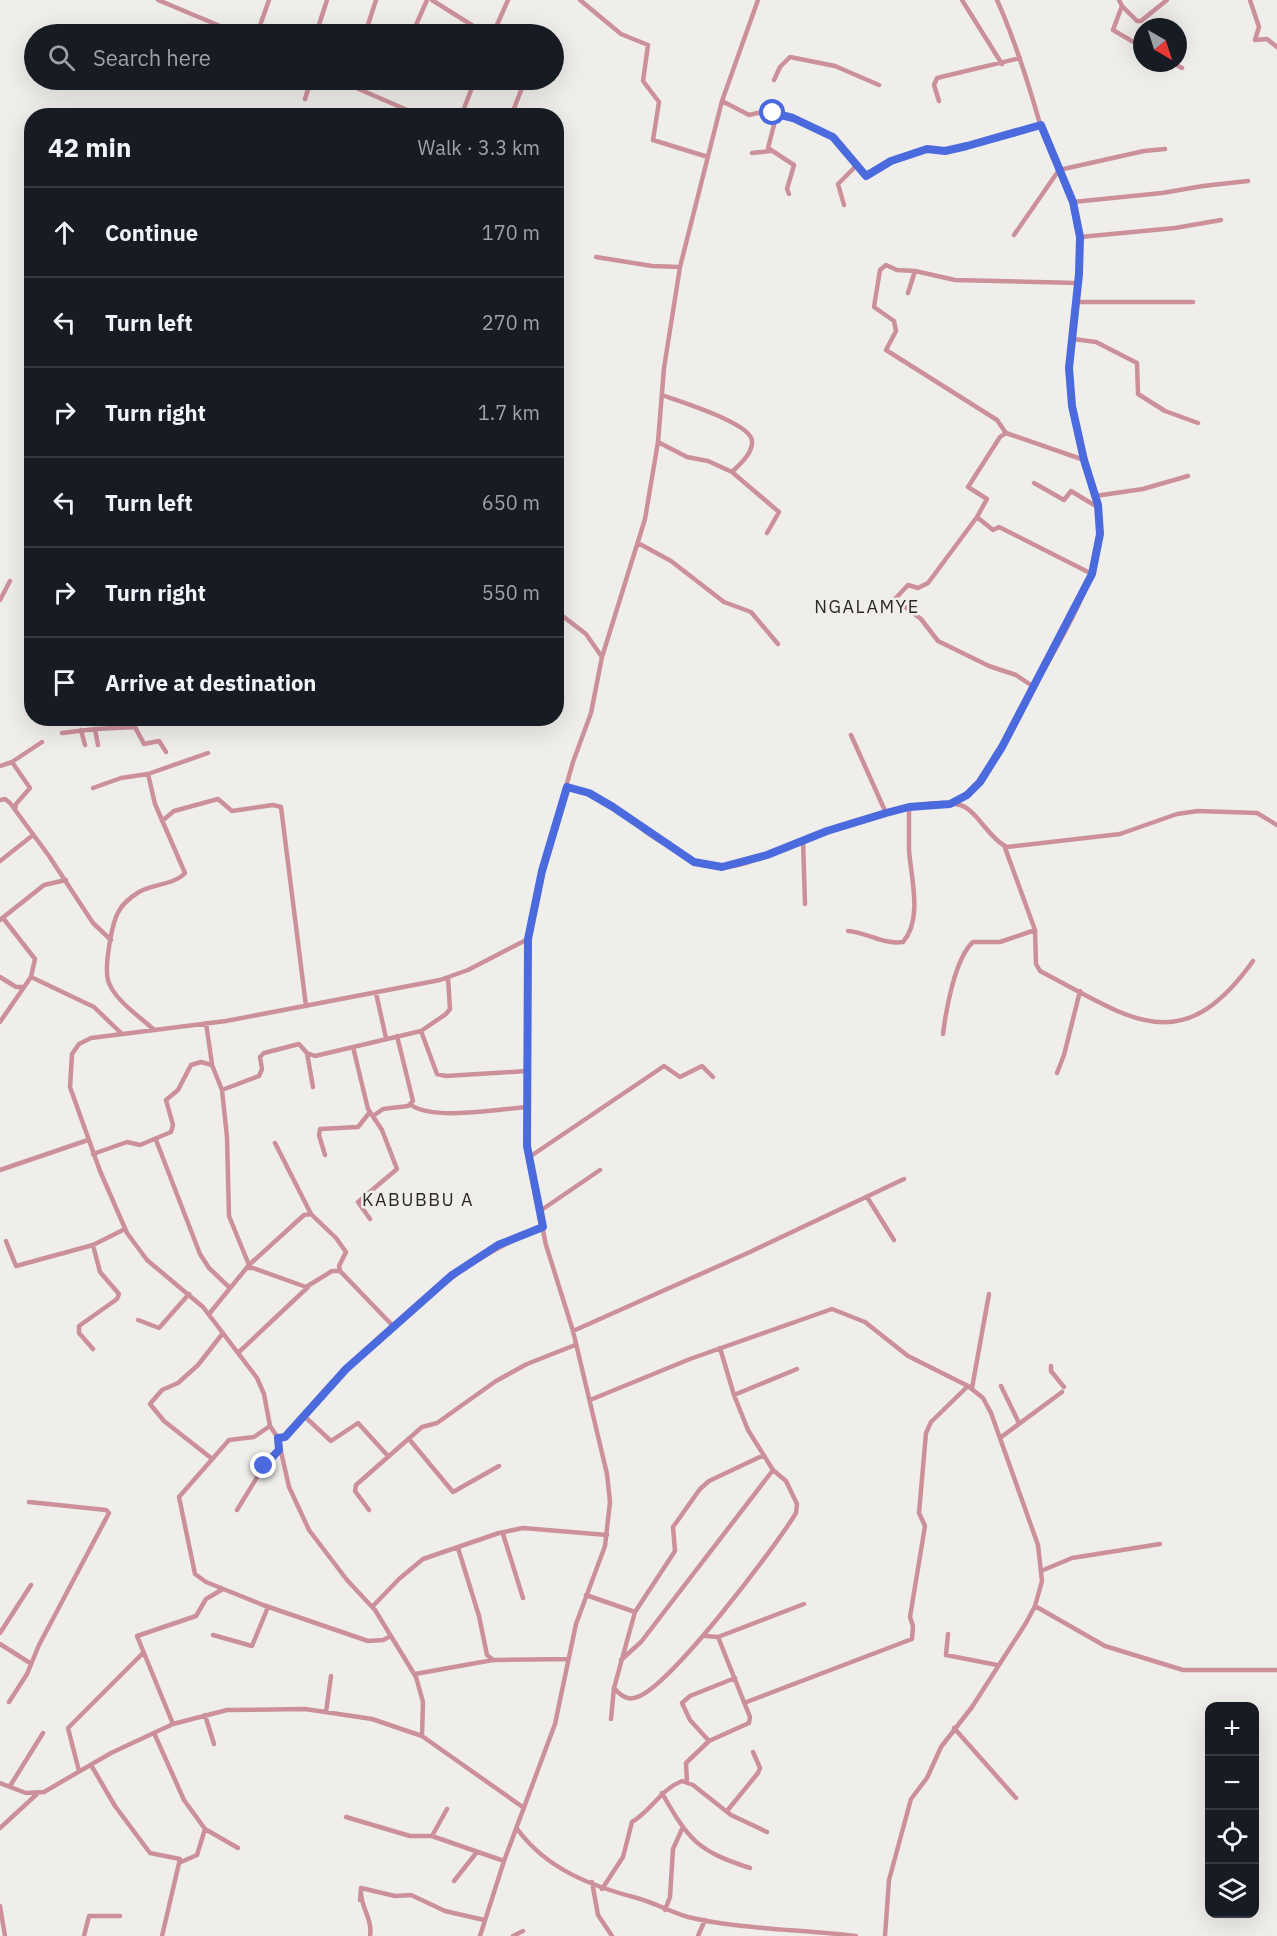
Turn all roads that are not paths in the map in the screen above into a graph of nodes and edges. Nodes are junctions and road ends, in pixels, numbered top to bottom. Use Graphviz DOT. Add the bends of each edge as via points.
graph roads {
  1 [pos="158,0"];
  2 [pos="269,0"];
  3 [pos="327,0"];
  4 [pos="376,0"];
  5 [pos="427,0"];
  6 [pos="432,0"];
  7 [pos="508,0"];
  8 [pos="580,0"];
  9 [pos="758,0"];
  10 [pos="962,0"];
  11 [pos="998,0"];
  12 [pos="1119,0"];
  13 [pos="1167,0"];
  14 [pos="1250,0"];
  15 [pos="1122,6"];
  16 [pos="215,24"];
  17 [pos="261,24"];
  18 [pos="319,24"];
  19 [pos="368,24"];
  20 [pos="416,24"];
  21 [pos="470,24"];
  22 [pos="498,24"];
  23 [pos="1133,42"];
  24 [pos="1277,47"];
  25 [pos="1020,58"];
  26 [pos="1002,64"];
  27 [pos="774,80"];
  28 [pos="879,85"];
  29 [pos="308,90"];
  30 [pos="366,90"];
  31 [pos="471,90"];
  32 [pos="521,90"];
  33 [pos="305,99"];
  34 [pos="722,101"];
  35 [pos="939,101"];
  36 [pos="404,108"];
  37 [pos="464,108"];
  38 [pos="514,108"];
  39 [pos="762,112"];
  40 [pos="780,115"];
  41 [pos="774,125"];
  42 [pos="1041,125"];
  43 [pos="1166,149"];
  44 [pos="770,151"];
  45 [pos="752,153"];
  46 [pos="708,158"];
  47 [pos="856,166"];
  48 [pos="1059,170"];
  49 [pos="1248,181"];
  50 [pos="789,194"];
  51 [pos="1073,202"];
  52 [pos="844,205"];
  53 [pos="1221,220"];
  54 [pos="1014,235"];
  55 [pos="1080,237"];
  56 [pos="596,257"];
  57 [pos="680,267"];
  58 [pos="915,271"];
  59 [pos="1078,283"];
  60 [pos="908,293"];
  61 [pos="1077,302"];
  62 [pos="1193,302"];
  63 [pos="1073,339"];
  64 [pos="663,395"];
  65 [pos="1198,423"];
  66 [pos="1006,433"];
  67 [pos="658,442"];
  68 [pos="1084,460"];
  69 [pos="732,472"];
  70 [pos="1188,476"];
  71 [pos="1034,483"];
  72 [pos="1095,496"];
  73 [pos="1099,508"];
  74 [pos="977,518"];
  75 [pos="767,533"];
  76 [pos="638,543"];
  77 [pos="1092,574"];
  78 [pos="10,581"];
  79 [pos="0,600"];
  80 [pos="564,617"];
  81 [pos="778,644"];
  82 [pos="602,657"];
  83 [pos="1034,687"];
  84 [pos="95,729"];
  85 [pos="81,730"];
  86 [pos="62,733"];
  87 [pos="851,735"];
  88 [pos="42,742"];
  89 [pos="98,744"];
  90 [pos="85,745"];
  91 [pos="166,752"];
  92 [pos="208,753"];
  93 [pos="12,762"];
  94 [pos="0,766"];
  95 [pos="148,774"];
  96 [pos="567,787"];
  97 [pos="93,788"];
  98 [pos="967,795"];
  99 [pos="0,800"];
  100 [pos="950,804"];
  101 [pos="909,807"];
  102 [pos="967,808"];
  103 [pos="15,810"];
  104 [pos="886,813"];
  105 [pos="162,821"];
  106 [pos="1277,825"];
  107 [pos="33,835"];
  108 [pos="803,840"];
  109 [pos="1004,845"];
  110 [pos="0,861"];
  111 [pos="66,879"];
  112 [pos="805,904"];
  113 [pos="1,919"];
  114 [pos="1035,930"];
  115 [pos="848,931"];
  116 [pos="528,939"];
  117 [pos="111,940"];
  118 [pos="1253,961"];
  119 [pos="0,977"];
  120 [pos="31,977"];
  121 [pos="448,978"];
  122 [pos="23,987"];
  123 [pos="1080,991"];
  124 [pos="376,993"];
  125 [pos="306,1006"];
  126 [pos="0,1022"];
  127 [pos="206,1023"];
  128 [pos="153,1029"];
  129 [pos="421,1030"];
  130 [pos="122,1034"];
  131 [pos="943,1034"];
  132 [pos="397,1036"];
  133 [pos="386,1038"];
  134 [pos="353,1047"];
  135 [pos="307,1053"];
  136 [pos="212,1065"];
  137 [pos="527,1071"];
  138 [pos="1057,1073"];
  139 [pos="713,1077"];
  140 [pos="314,1087"];
  141 [pos="222,1090"];
  142 [pos="411,1105"];
  143 [pos="527,1107"];
  144 [pos="371,1114"];
  145 [pos="88,1140"];
  146 [pos="156,1140"];
  147 [pos="274,1143"];
  148 [pos="93,1154"];
  149 [pos="326,1155"];
  150 [pos="528,1158"];
  151 [pos="0,1170"];
  152 [pos="600,1170"];
  153 [pos="904,1179"];
  154 [pos="867,1197"];
  155 [pos="540,1211"];
  156 [pos="311,1214"];
  157 [pos="370,1219"];
  158 [pos="543,1227"];
  159 [pos="125,1229"];
  160 [pos="894,1240"];
  161 [pos="6,1241"];
  162 [pos="93,1245"];
  163 [pos="340,1264"];
  164 [pos="251,1266"];
  165 [pos="332,1271"];
  166 [pos="340,1271"];
  167 [pos="309,1287"];
  168 [pos="230,1288"];
  169 [pos="189,1294"];
  170 [pos="989,1294"];
  171 [pos="209,1314"];
  172 [pos="138,1320"];
  173 [pos="393,1326"];
  174 [pos="573,1330"];
  175 [pos="223,1333"];
  176 [pos="575,1345"];
  177 [pos="720,1348"];
  178 [pos="93,1349"];
  179 [pos="239,1353"];
  180 [pos="1051,1366"];
  181 [pos="797,1369"];
  182 [pos="1001,1386"];
  183 [pos="970,1387"];
  184 [pos="734,1395"];
  185 [pos="590,1400"];
  186 [pos="303,1415"];
  187 [pos="1019,1423"];
  188 [pos="270,1426"];
  189 [pos="278,1438"];
  190 [pos="1000,1438"];
  191 [pos="409,1439"];
  192 [pos="279,1450"];
  193 [pos="764,1455"];
  194 [pos="388,1456"];
  195 [pos="211,1458"];
  196 [pos="499,1466"];
  197 [pos="772,1470"];
  198 [pos="29,1502"];
  199 [pos="237,1510"];
  200 [pos="369,1510"];
  201 [pos="503,1534"];
  202 [pos="607,1534"];
  203 [pos="1160,1544"];
  204 [pos="458,1548"];
  205 [pos="1041,1571"];
  206 [pos="31,1585"];
  207 [pos="224,1589"];
  208 [pos="586,1595"];
  209 [pos="523,1598"];
  210 [pos="804,1604"];
  211 [pos="1035,1606"];
  212 [pos="268,1607"];
  213 [pos="372,1607"];
  214 [pos="635,1612"];
  215 [pos="0,1633"];
  216 [pos="948,1634"];
  217 [pos="213,1635"];
  218 [pos="391,1636"];
  219 [pos="705,1636"];
  220 [pos="718,1637"];
  221 [pos="0,1644"];
  222 [pos="143,1653"];
  223 [pos="487,1655"];
  224 [pos="567,1659"];
  225 [pos="493,1660"];
  226 [pos="621,1660"];
  227 [pos="486,1662"];
  228 [pos="30,1663"];
  229 [pos="997,1665"];
  230 [pos="1277,1670"];
  231 [pos="415,1674"];
  232 [pos="331,1676"];
  233 [pos="735,1678"];
  234 [pos="614,1688"];
  235 [pos="9,1702"];
  236 [pos="744,1703"];
  237 [pos="326,1712"];
  238 [pos="205,1715"];
  239 [pos="611,1719"];
  240 [pos="173,1724"];
  241 [pos="954,1728"];
  242 [pos="43,1733"];
  243 [pos="154,1733"];
  244 [pos="422,1736"];
  245 [pos="709,1741"];
  246 [pos="214,1744"];
  247 [pos="753,1752"];
  248 [pos="91,1765"];
  249 [pos="79,1771"];
  250 [pos="687,1782"];
  251 [pos="0,1783"];
  252 [pos="10,1786"];
  253 [pos="662,1793"];
  254 [pos="36,1794"];
  255 [pos="1016,1798"];
  256 [pos="524,1808"];
  257 [pos="447,1809"];
  258 [pos="727,1811"];
  259 [pos="346,1816"];
  260 [pos="0,1828"];
  261 [pos="205,1828"];
  262 [pos="682,1829"];
  263 [pos="518,1830"];
  264 [pos="767,1832"];
  265 [pos="432,1836"];
  266 [pos="238,1848"];
  267 [pos="477,1852"];
  268 [pos="181,1862"];
  269 [pos="504,1862"];
  270 [pos="750,1868"];
  271 [pos="454,1881"];
  272 [pos="592,1882"];
  273 [pos="602,1889"];
  274 [pos="0,1906"];
  275 [pos="665,1910"];
  276 [pos="120,1916"];
  277 [pos="484,1920"];
  278 [pos="705,1920"];
  279 [pos="482,1929"];
  280 [pos="523,1931"];
  281 [pos="845,1935"];
  282 [pos="5,1936"];
  283 [pos="84,1936"];
  284 [pos="162,1936"];
  285 [pos="370,1936"];
  286 [pos="480,1936"];
  287 [pos="489,1936"];
  288 [pos="513,1936"];
  289 [pos="612,1936"];
  290 [pos="698,1936"];
  291 [pos="856,1936"];
  292 [pos="885,1936"];
  1 -- 16 [label="street"];
  2 -- 17 [label="street"];
  3 -- 18 [label="street"];
  4 -- 19 [label="street"];
  5 -- 20 [label="street"];
  6 -- 21 [label="street"];
  7 -- 22 [label="street"];
  8 -- 46 [label="street" via="621,34 648,45 643,81 660,102 653,140"];
  9 -- 34 [label="street"];
  10 -- 26 [label="street"];
  11 -- 25 [label="street"];
  12 -- 15 [label="street"];
  13 -- 15 [label="street" via="1141,21"];
  14 -- 24 [label="street" via="1259,27 1256,40 1267,39"];
  15 -- 23 [label="street" via="1113,30"];
  25 -- 26 [label="street"];
  25 -- 42 [label="street"];
  26 -- 35 [label="street" via="938,78 934,85"];
  27 -- 28 [label="street" via="775,73 790,57 835,66"];
  29 -- 33 [label="street"];
  30 -- 36 [label="street"];
  31 -- 37 [label="street"];
  32 -- 38 [label="street"];
  34 -- 39 [label="street" via="749,115"];
  34 -- 46 [label="street"];
  39 -- 40 [label="street"];
  39 -- 41 [label="street"];
  40 -- 41 [label="street"];
  40 -- 47 [label="street" via="833,137"];
  41 -- 44 [label="street" via="768,143"];
  42 -- 47 [label="street" via="945,151 927,149 891,161 866,176"];
  42 -- 48 [label="street"];
  43 -- 48 [label="street"];
  44 -- 45 [label="street"];
  44 -- 50 [label="street" via="794,165"];
  46 -- 57 [label="street"];
  47 -- 52 [label="street" via="838,184"];
  48 -- 51 [label="street"];
  48 -- 54 [label="street"];
  49 -- 51 [label="street"];
  51 -- 55 [label="street"];
  53 -- 55 [label="street"];
  55 -- 59 [label="street"];
  56 -- 57 [label="street"];
  57 -- 64 [label="street"];
  58 -- 59 [label="street" via="955,280"];
  58 -- 60 [label="street"];
  58 -- 66 [label="street" via="886,265 880,270 873,307 894,321 896,331 886,350 997,420"];
  59 -- 61 [label="street"];
  61 -- 62 [label="street"];
  61 -- 63 [label="street"];
  63 -- 65 [label="street" via="1096,342 1137,363 1138,394 1165,411"];
  63 -- 68 [label="street" via="1071,396"];
  64 -- 67 [label="street"];
  64 -- 69 [label="street" via="744,428 750,434 752,449"];
  66 -- 68 [label="street"];
  66 -- 74 [label="street" via="968,487 987,499"];
  67 -- 69 [label="street" via="687,457"];
  67 -- 76 [label="street"];
  68 -- 72 [label="street"];
  69 -- 75 [label="street" via="779,512"];
  70 -- 72 [label="street" via="1143,489"];
  71 -- 73 [label="street" via="1064,500 1071,491"];
  72 -- 73 [label="street"];
  73 -- 77 [label="street" via="1100,534"];
  74 -- 77 [label="street" via="993,530 999,527"];
  74 -- 83 [label="street" via="928,582 918,588 908,585 895,599 921,618 938,641 1016,675"];
  76 -- 81 [label="street" via="671,561 724,602 751,612"];
  76 -- 82 [label="street"];
  77 -- 83 [label="street"];
  78 -- 79 [label="street"];
  80 -- 82 [label="street" via="586,634"];
  82 -- 96 [label="street" via="591,713"];
  83 -- 98 [label="street" via="980,782"];
  84 -- 85 [label="street"];
  84 -- 89 [label="street"];
  84 -- 91 [label="street" via="135,727 144,744 159,741"];
  85 -- 86 [label="street"];
  85 -- 90 [label="street"];
  87 -- 104 [label="street"];
  88 -- 93 [label="street"];
  92 -- 95 [label="street"];
  93 -- 94 [label="street"];
  93 -- 103 [label="street" via="30,789"];
  95 -- 97 [label="street"];
  95 -- 105 [label="street"];
  96 -- 108 [label="street" via="589,793 668,847 708,866 734,865"];
  96 -- 116 [label="street" via="542,871"];
  98 -- 100 [label="street"];
  98 -- 102 [label="street"];
  99 -- 103 [label="street" via="8,801"];
  100 -- 101 [label="street"];
  100 -- 102 [label="street"];
  101 -- 104 [label="street"];
  101 -- 115 [label="street" via="909,852 916,902 908,937 896,943"];
  102 -- 109 [label="street"];
  103 -- 107 [label="street"];
  104 -- 108 [label="street"];
  105 -- 117 [label="street" via="185,873 147,887 128,900 116,917"];
  105 -- 125 [label="street" via="174,811 218,799 232,812 281,807"];
  106 -- 109 [label="street" via="1257,813 1198,811 1177,814 1120,834"];
  107 -- 110 [label="street"];
  107 -- 111 [label="street"];
  108 -- 112 [label="street"];
  109 -- 114 [label="street"];
  111 -- 113 [label="street" via="44,885"];
  111 -- 117 [label="street" via="93,923"];
  113 -- 120 [label="street" via="34,956"];
  114 -- 123 [label="street" via="1036,964 1040,970"];
  114 -- 131 [label="street" via="1000,942 973,942 966,948"];
  116 -- 121 [label="street"];
  116 -- 137 [label="street"];
  117 -- 128 [label="street" via="109,984"];
  118 -- 123 [label="street" via="1236,982 1184,1021 1146,1022"];
  119 -- 122 [label="street"];
  120 -- 122 [label="street"];
  120 -- 130 [label="street" via="94,1007"];
  121 -- 124 [label="street"];
  121 -- 129 [label="street" via="450,1009"];
  122 -- 126 [label="street"];
  123 -- 138 [label="street"];
  124 -- 125 [label="street"];
  124 -- 133 [label="street"];
  125 -- 127 [label="street"];
  127 -- 128 [label="street"];
  127 -- 136 [label="street"];
  128 -- 130 [label="street"];
  129 -- 132 [label="street"];
  129 -- 137 [label="street" via="437,1074"];
  130 -- 145 [label="street" via="85,1040 72,1054 70,1087"];
  132 -- 133 [label="street"];
  132 -- 142 [label="street"];
  133 -- 134 [label="street"];
  134 -- 135 [label="street" via="315,1056"];
  134 -- 144 [label="street"];
  135 -- 140 [label="street"];
  135 -- 141 [label="street" via="299,1044 264,1053 260,1057 259,1076"];
  136 -- 141 [label="street"];
  136 -- 146 [label="street" via="191,1065 178,1090 166,1100 172,1131"];
  137 -- 143 [label="street"];
  139 -- 150 [label="street" via="702,1066 680,1077 664,1066"];
  141 -- 164 [label="street" via="229,1216"];
  142 -- 143 [label="street" via="442,1113"];
  142 -- 144 [label="street"];
  143 -- 150 [label="street"];
  144 -- 149 [label="street" via="358,1127 320,1130 318,1135"];
  144 -- 157 [label="street" via="382,1130 397,1171 358,1202"];
  145 -- 148 [label="street"];
  145 -- 151 [label="street"];
  146 -- 148 [label="street" via="136,1146 127,1142"];
  146 -- 168 [label="street" via="200,1254"];
  147 -- 156 [label="street"];
  148 -- 159 [label="street"];
  150 -- 155 [label="street"];
  152 -- 155 [label="street"];
  153 -- 154 [label="street"];
  154 -- 160 [label="street"];
  154 -- 174 [label="street"];
  155 -- 158 [label="street"];
  156 -- 163 [label="street" via="344,1248 346,1255"];
  156 -- 164 [label="street" via="304,1215"];
  158 -- 173 [label="street" via="480,1256"];
  158 -- 174 [label="street"];
  159 -- 162 [label="street"];
  159 -- 169 [label="street" via="141,1253"];
  161 -- 162 [label="street" via="16,1266"];
  162 -- 178 [label="street" via="100,1272 119,1294 79,1326"];
  163 -- 165 [label="street"];
  163 -- 166 [label="street"];
  164 -- 167 [label="street"];
  164 -- 168 [label="street"];
  165 -- 166 [label="street"];
  165 -- 167 [label="street"];
  166 -- 173 [label="street"];
  167 -- 179 [label="street"];
  168 -- 171 [label="street"];
  169 -- 171 [label="street"];
  169 -- 172 [label="street" via="159,1328"];
  170 -- 183 [label="street"];
  171 -- 175 [label="street"];
  173 -- 186 [label="street" via="336,1378"];
  174 -- 176 [label="street"];
  175 -- 179 [label="street"];
  175 -- 195 [label="street" via="198,1365 178,1383 162,1390 150,1404 164,1421"];
  176 -- 185 [label="street"];
  176 -- 191 [label="street" via="496,1381"];
  177 -- 183 [label="street" via="832,1309 865,1322 908,1356"];
  177 -- 184 [label="street"];
  177 -- 185 [label="street"];
  179 -- 188 [label="street" via="261,1385"];
  180 -- 187 [label="street" via="1063,1389"];
  181 -- 184 [label="street"];
  182 -- 187 [label="street"];
  183 -- 190 [label="street" via="983,1398"];
  183 -- 236 [label="street" via="931,1422 926,1433 919,1513 925,1526 909,1617 912,1639"];
  184 -- 193 [label="street" via="748,1430"];
  185 -- 202 [label="street" via="608,1474"];
  186 -- 189 [label="street" via="285,1437"];
  186 -- 194 [label="street" via="331,1441 361,1425"];
  187 -- 190 [label="street"];
  188 -- 189 [label="street"];
  188 -- 195 [label="street" via="254,1437 229,1440"];
  189 -- 192 [label="street"];
  190 -- 205 [label="street" via="1038,1545"];
  191 -- 194 [label="street"];
  191 -- 196 [label="street" via="453,1492"];
  192 -- 199 [label="street" via="267,1461"];
  192 -- 213 [label="street" via="289,1487 309,1530 346,1580"];
  193 -- 197 [label="street"];
  193 -- 214 [label="street" via="700,1489 673,1527 675,1551"];
  194 -- 200 [label="street" via="354,1489"];
  195 -- 207 [label="street" via="182,1491 179,1504 195,1574"];
  197 -- 219 [label="street" via="786,1482 797,1504 796,1513"];
  197 -- 226 [label="street" via="641,1642"];
  198 -- 228 [label="street" via="109,1513"];
  201 -- 202 [label="street" via="523,1528"];
  201 -- 204 [label="street"];
  201 -- 209 [label="street"];
  202 -- 208 [label="street"];
  203 -- 205 [label="street" via="1072,1558"];
  204 -- 213 [label="street" via="421,1560"];
  204 -- 223 [label="street"];
  205 -- 211 [label="street"];
  206 -- 215 [label="street"];
  207 -- 212 [label="street"];
  207 -- 222 [label="street" via="206,1599 196,1616 139,1634"];
  208 -- 214 [label="street"];
  208 -- 224 [label="street"];
  210 -- 220 [label="street"];
  211 -- 229 [label="street"];
  211 -- 230 [label="street" via="1105,1646 1183,1670"];
  212 -- 217 [label="street" via="252,1646"];
  212 -- 218 [label="street" via="368,1641"];
  213 -- 218 [label="street"];
  214 -- 226 [label="street"];
  216 -- 229 [label="street" via="946,1655"];
  218 -- 231 [label="street"];
  219 -- 220 [label="street"];
  219 -- 234 [label="street" via="670,1674 636,1698"];
  220 -- 233 [label="street"];
  221 -- 228 [label="street"];
  222 -- 240 [label="street"];
  222 -- 249 [label="street" via="68,1728"];
  223 -- 225 [label="street"];
  223 -- 227 [label="street"];
  224 -- 225 [label="street"];
  224 -- 256 [label="street" via="555,1724"];
  225 -- 227 [label="street"];
  226 -- 234 [label="street"];
  227 -- 231 [label="street"];
  228 -- 235 [label="street"];
  229 -- 241 [label="street" via="972,1707"];
  231 -- 244 [label="street" via="423,1702"];
  232 -- 237 [label="street"];
  233 -- 236 [label="street"];
  233 -- 245 [label="street" via="682,1703 690,1720"];
  234 -- 239 [label="street"];
  236 -- 245 [label="street" via="749,1723"];
  237 -- 238 [label="street" via="236,1709"];
  237 -- 244 [label="street" via="372,1719"];
  238 -- 240 [label="street"];
  238 -- 246 [label="street"];
  240 -- 243 [label="street"];
  241 -- 255 [label="street"];
  241 -- 292 [label="street" via="911,1799 889,1880"];
  242 -- 252 [label="street"];
  243 -- 248 [label="street"];
  243 -- 261 [label="street" via="184,1800"];
  244 -- 256 [label="street"];
  245 -- 250 [label="street" via="686,1762"];
  247 -- 258 [label="street" via="759,1773"];
  248 -- 249 [label="street"];
  248 -- 268 [label="street" via="150,1853 175,1857"];
  249 -- 254 [label="street" via="52,1789"];
  250 -- 253 [label="street" via="676,1783"];
  250 -- 258 [label="street"];
  251 -- 252 [label="street"];
  252 -- 254 [label="street"];
  253 -- 262 [label="street"];
  253 -- 273 [label="street" via="642,1817 632,1822 623,1857"];
  254 -- 260 [label="street"];
  256 -- 263 [label="street"];
  257 -- 265 [label="street"];
  258 -- 264 [label="street"];
  259 -- 265 [label="street" via="410,1836"];
  261 -- 266 [label="street"];
  261 -- 268 [label="street" via="197,1855"];
  262 -- 270 [label="street" via="710,1853"];
  262 -- 275 [label="street" via="673,1849 670,1898"];
  263 -- 269 [label="street"];
  263 -- 272 [label="street" via="545,1859"];
  265 -- 267 [label="street"];
  267 -- 269 [label="street"];
  267 -- 271 [label="street"];
  268 -- 284 [label="street"];
  269 -- 277 [label="street"];
  272 -- 273 [label="street"];
  272 -- 289 [label="street" via="598,1915"];
  273 -- 275 [label="street"];
  274 -- 282 [label="street"];
  275 -- 278 [label="street"];
  276 -- 283 [label="street" via="89,1917"];
  277 -- 279 [label="street"];
  277 -- 285 [label="street" via="445,1911 411,1895 395,1896 361,1888 360,1900 372,1922"];
  278 -- 281 [label="street"];
  278 -- 290 [label="street"];
  279 -- 286 [label="street"];
  279 -- 287 [label="street"];
  280 -- 288 [label="street"];
  281 -- 291 [label="street"];
}
